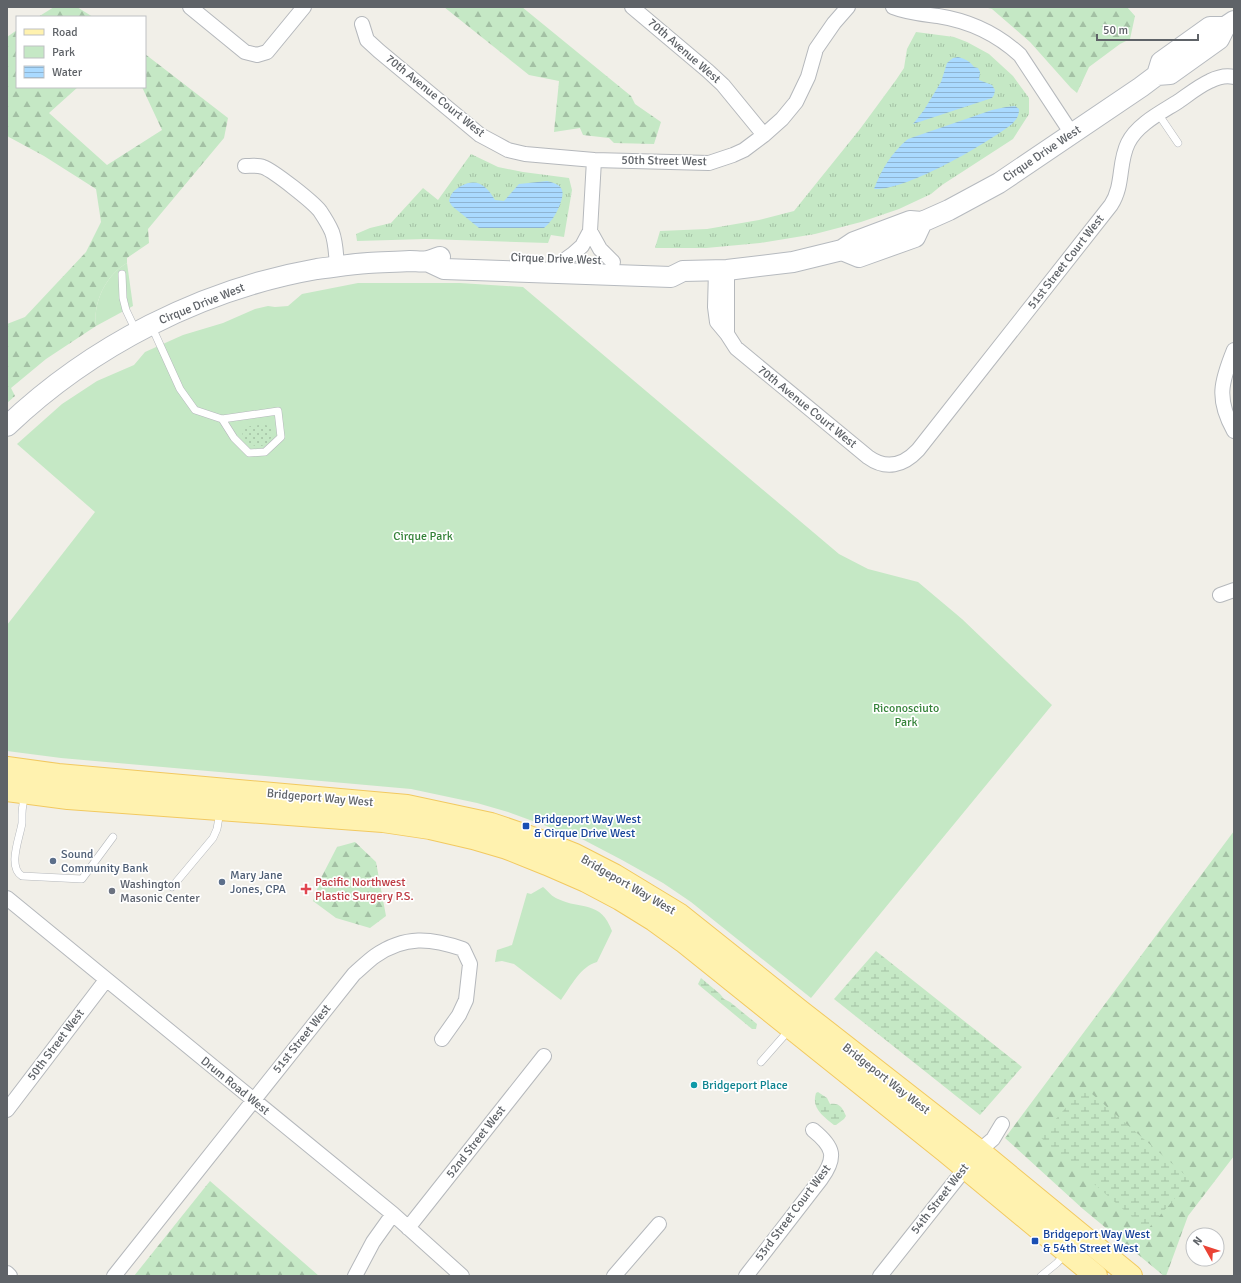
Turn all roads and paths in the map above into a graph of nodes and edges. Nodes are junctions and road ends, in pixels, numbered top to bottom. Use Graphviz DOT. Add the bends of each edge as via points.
graph roads {
  1 [pos="190,7"];
  2 [pos="304,7"];
  3 [pos="632,7"];
  4 [pos="848,7"];
  5 [pos="893,7"];
  6 [pos="362,24"];
  7 [pos="1230,24"];
  8 [pos="1234,77"];
  9 [pos="1159,115"];
  10 [pos="1072,134"];
  11 [pos="764,135"];
  12 [pos="1178,144"];
  13 [pos="594,160"];
  14 [pos="245,166"];
  15 [pos="590,231"];
  16 [pos="566,259"];
  17 [pos="613,262"];
  18 [pos="514,264"];
  19 [pos="337,266"];
  20 [pos="721,270"];
  21 [pos="683,271"];
  22 [pos="122,274"];
  23 [pos="144,329"];
  24 [pos="1234,350"];
  25 [pos="222,419"];
  26 [pos="7,426"];
  27 [pos="1234,430"];
  28 [pos="895,464"];
  29 [pos="1234,590"];
  30 [pos="1220,594"];
  31 [pos="7,768"];
  32 [pos="16,792"];
  33 [pos="220,809"];
  34 [pos="113,837"];
  35 [pos="172,887"];
  36 [pos="7,898"];
  37 [pos="106,980"];
  38 [pos="791,1028"];
  39 [pos="442,1039"];
  40 [pos="544,1056"];
  41 [pos="761,1062"];
  42 [pos="253,1100"];
  43 [pos="7,1110"];
  44 [pos="1002,1124"];
  45 [pos="813,1130"];
  46 [pos="979,1151"];
  47 [pos="965,1168"];
  48 [pos="393,1214"];
  49 [pos="658,1224"];
  50 [pos="408,1228"];
  51 [pos="1067,1252"];
  52 [pos="7,1273"];
  53 [pos="10,1276"];
  54 [pos="114,1276"];
  55 [pos="355,1276"];
  56 [pos="462,1276"];
  57 [pos="614,1276"];
  58 [pos="746,1276"];
  59 [pos="880,1276"];
  60 [pos="1041,1276"];
  61 [pos="1096,1276"];
  62 [pos="1131,1276"];
  1 -- 2 [label="street" via="245,52 257,54 267,52"];
  3 -- 11 [label="street, 70th Avenue West" via="723,85"];
  4 -- 11 [label="street, 50th Street West" via="816,49 808,76 796,102"];
  5 -- 10 [label="street" via="908,13 939,16 976,25 1010,45 1020,55"];
  6 -- 13 [label="street, 70th Avenue Court West" via="367,40 480,135 508,150 525,154"];
  7 -- 10 [label="main road, Cirque Drive West" via="1210,27 1161,62 1157,75"];
  8 -- 9 [label="street, 51st Street Court West" via="1223,76 1210,81"];
  9 -- 12 [label="lane"];
  9 -- 28 [label="street, 51st Street Court West" via="1140,128 1127,144 1118,189 1106,211 918,450 906,461"];
  10 -- 20 [label="main road, Cirque Drive West" via="999,183 922,222 910,221 854,242 842,250 793,262"];
  11 -- 13 [label="street, 50th Street West" via="738,152 709,163"];
  13 -- 15 [label="street"];
  14 -- 19 [label="street" via="264,167 319,210 332,232"];
  15 -- 16 [label="street" via="582,246"];
  15 -- 17 [label="street" via="600,249"];
  16 -- 17 [label="main road, Cirque Drive West"];
  16 -- 18 [label="main road, Cirque Drive West"];
  17 -- 21 [label="main road, Cirque Drive West" via="669,263"];
  18 -- 19 [label="main road, Cirque Drive West" via="444,269 427,261"];
  18 -- 21 [label="main road, Cirque Drive West" via="644,277 671,277"];
  19 -- 23 [label="main road, Cirque Drive West" via="296,273 235,289"];
  20 -- 21 [label="main road, Cirque Drive West"];
  20 -- 28 [label="street, 70th Avenue Court West" via="716,320 732,344 868,457 880,464"];
  22 -- 23 [label="lane" via="126,310"];
  23 -- 25 [label="lane" via="195,410"];
  23 -- 26 [label="main road, Cirque Drive West" via="66,376"];
  24 -- 27 [label="street" via="1224,375 1222,394 1223,406"];
  25 -- 25 [label="lane" via="234,438 249,453 265,452 281,437 278,411"];
  29 -- 30 [label="street"];
  31 -- 46 [label="main road, Bridgeport Way West" via="58,776 407,806 474,820 554,846 614,875 680,915"];
  32 -- 33 [label="main road, Bridgeport Way West"];
  32 -- 34 [label="lane" via="22,823 15,855 18,874 82,879"];
  33 -- 35 [label="lane" via="213,838"];
  33 -- 38 [label="main road, Bridgeport Way West" via="430,828 507,848 586,880 654,920"];
  36 -- 37 [label="street, Drum Road West"];
  37 -- 42 [label="street, Drum Road West"];
  37 -- 43 [label="street, 50th Street West"];
  38 -- 41 [label="lane"];
  38 -- 47 [label="main road, Bridgeport Way West"];
  39 -- 42 [label="street, 51st Street West" via="466,1000 470,964 463,949 430,940 412,940 393,946 375,956 354,974"];
  40 -- 50 [label="street, 52nd Street West"];
  42 -- 48 [label="street, Drum Road West"];
  42 -- 54 [label="street, 51st Street West"];
  44 -- 46 [label="street, 54th Street West" via="993,1139"];
  45 -- 58 [label="street, 53rd Street Court West" via="828,1145 830,1165"];
  46 -- 47 [label="street, 54th Street West"];
  46 -- 62 [label="main road, Bridgeport Way West"];
  47 -- 51 [label="main road, Bridgeport Way West"];
  47 -- 59 [label="street, 54th Street West"];
  48 -- 50 [label="street, Drum Road West"];
  48 -- 55 [label="street" via="373,1242"];
  49 -- 57 [label="street"];
  50 -- 56 [label="street, Drum Road West"];
  51 -- 60 [label="lane"];
  51 -- 61 [label="main road, Bridgeport Way West"];
  52 -- 53 [label="street"];
}
